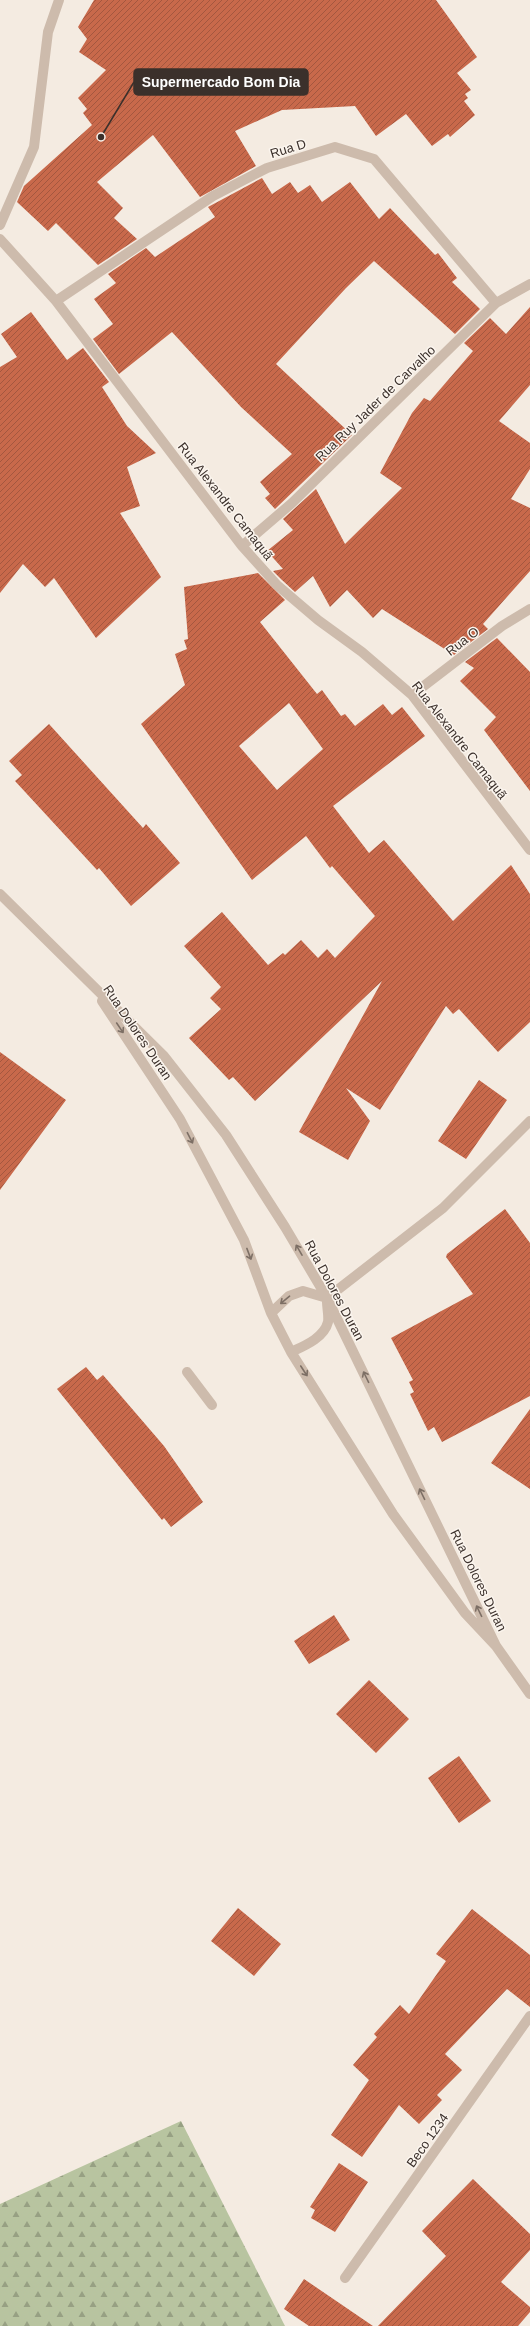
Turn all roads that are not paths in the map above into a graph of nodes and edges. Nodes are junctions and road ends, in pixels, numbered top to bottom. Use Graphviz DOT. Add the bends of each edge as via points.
graph roads {
  1 [pos="59,0"];
  2 [pos="0,225"];
  3 [pos="0,239"];
  4 [pos="530,284"];
  5 [pos="56,301"];
  6 [pos="496,303"];
  7 [pos="242,546"];
  8 [pos="530,609"];
  9 [pos="412,696"];
  10 [pos="530,850"];
  11 [pos="0,894"];
  12 [pos="91,984"];
  13 [pos="530,1121"];
  14 [pos="327,1298"];
  15 [pos="271,1312"];
  16 [pos="292,1352"];
  17 [pos="187,1372"];
  18 [pos="212,1405"];
  19 [pos="496,1646"];
  20 [pos="530,1694"];
  21 [pos="530,2016"];
  22 [pos="345,2278"];
  1 -- 2 [label="street" via="48,32 34,148"];
  3 -- 5 [label="street, Rua Alexandre Camaquã"];
  4 -- 6 [label="street, Rua Ruy Jader de Carvalho"];
  5 -- 6 [label="street, Rua D" via="213,196 267,168 335,147 374,159"];
  5 -- 7 [label="street, Rua Alexandre Camaquã"];
  6 -- 7 [label="street, Rua Ruy Jader de Carvalho" via="292,503"];
  7 -- 9 [label="street, Rua Alexandre Camaquã" via="277,585 318,620 362,652"];
  8 -- 9 [label="street, Rua O" via="502,626"];
  9 -- 10 [label="street, Rua Alexandre Camaquã"];
  11 -- 12 [label="street, Rua Dolores Duran"];
  14 -- 12 [label="street, Rua Dolores Duran, one-way" via="286,1227 226,1135 164,1056"];
  12 -- 15 [label="street, Rua Dolores Duran, one-way" via="180,1119 244,1240"];
  13 -- 14 [label="street" via="442,1208"];
  14 -- 15 [label="street, one-way" via="303,1291 289,1296"];
  14 -- 16 [label="street" via="328,1322 321,1333 309,1344"];
  19 -- 14 [label="street, Rua Dolores Duran, one-way"];
  15 -- 16 [label="street, Rua Dolores Duran"];
  16 -- 19 [label="street, Rua Dolores Duran, one-way" via="392,1514 465,1613"];
  17 -- 18 [label="street"];
  19 -- 20 [label="street, Rua Dolores Duran"];
  21 -- 22 [label="street, Beco 1234"];
}
